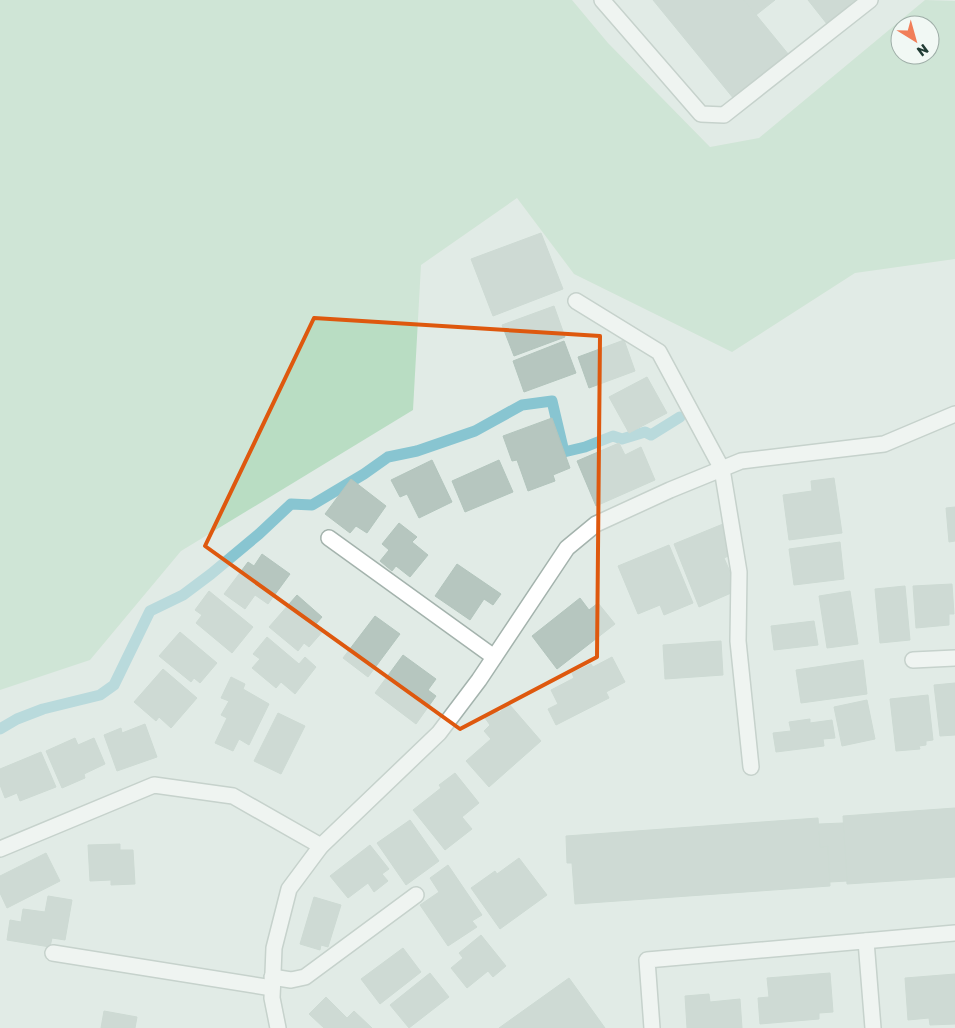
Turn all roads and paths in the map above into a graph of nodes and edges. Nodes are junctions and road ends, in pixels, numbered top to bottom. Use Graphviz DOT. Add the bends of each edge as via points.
graph roads {
  1 [pos="602,0"];
  2 [pos="870,0"];
  3 [pos="576,301"];
  4 [pos="955,414"];
  5 [pos="722,469"];
  6 [pos="329,538"];
  7 [pos="494,658"];
  8 [pos="955,658"];
  9 [pos="914,660"];
  10 [pos="751,768"];
  11 [pos="321,846"];
  12 [pos="0,849"];
  13 [pos="416,895"];
  14 [pos="955,933"];
  15 [pos="866,941"];
  16 [pos="53,953"];
  17 [pos="272,983"];
  18 [pos="278,1028"];
  19 [pos="652,1028"];
  20 [pos="872,1028"];
  1 -- 2 [label="street" via="701,114 724,116"];
  3 -- 5 [label="street" via="659,352"];
  4 -- 5 [label="street" via="884,444 741,461"];
  5 -- 7 [label="street" via="596,524 567,548"];
  5 -- 10 [label="street" via="739,572 738,641"];
  6 -- 7 [label="street"];
  7 -- 11 [label="street" via="439,733"];
  8 -- 9 [label="street"];
  11 -- 12 [label="street" via="233,796 154,785"];
  11 -- 17 [label="street" via="289,890 274,948"];
  13 -- 17 [label="street" via="305,976"];
  14 -- 15 [label="street"];
  15 -- 19 [label="street" via="647,960"];
  15 -- 20 [label="street"];
  16 -- 17 [label="street"];
  17 -- 18 [label="street"];
}
